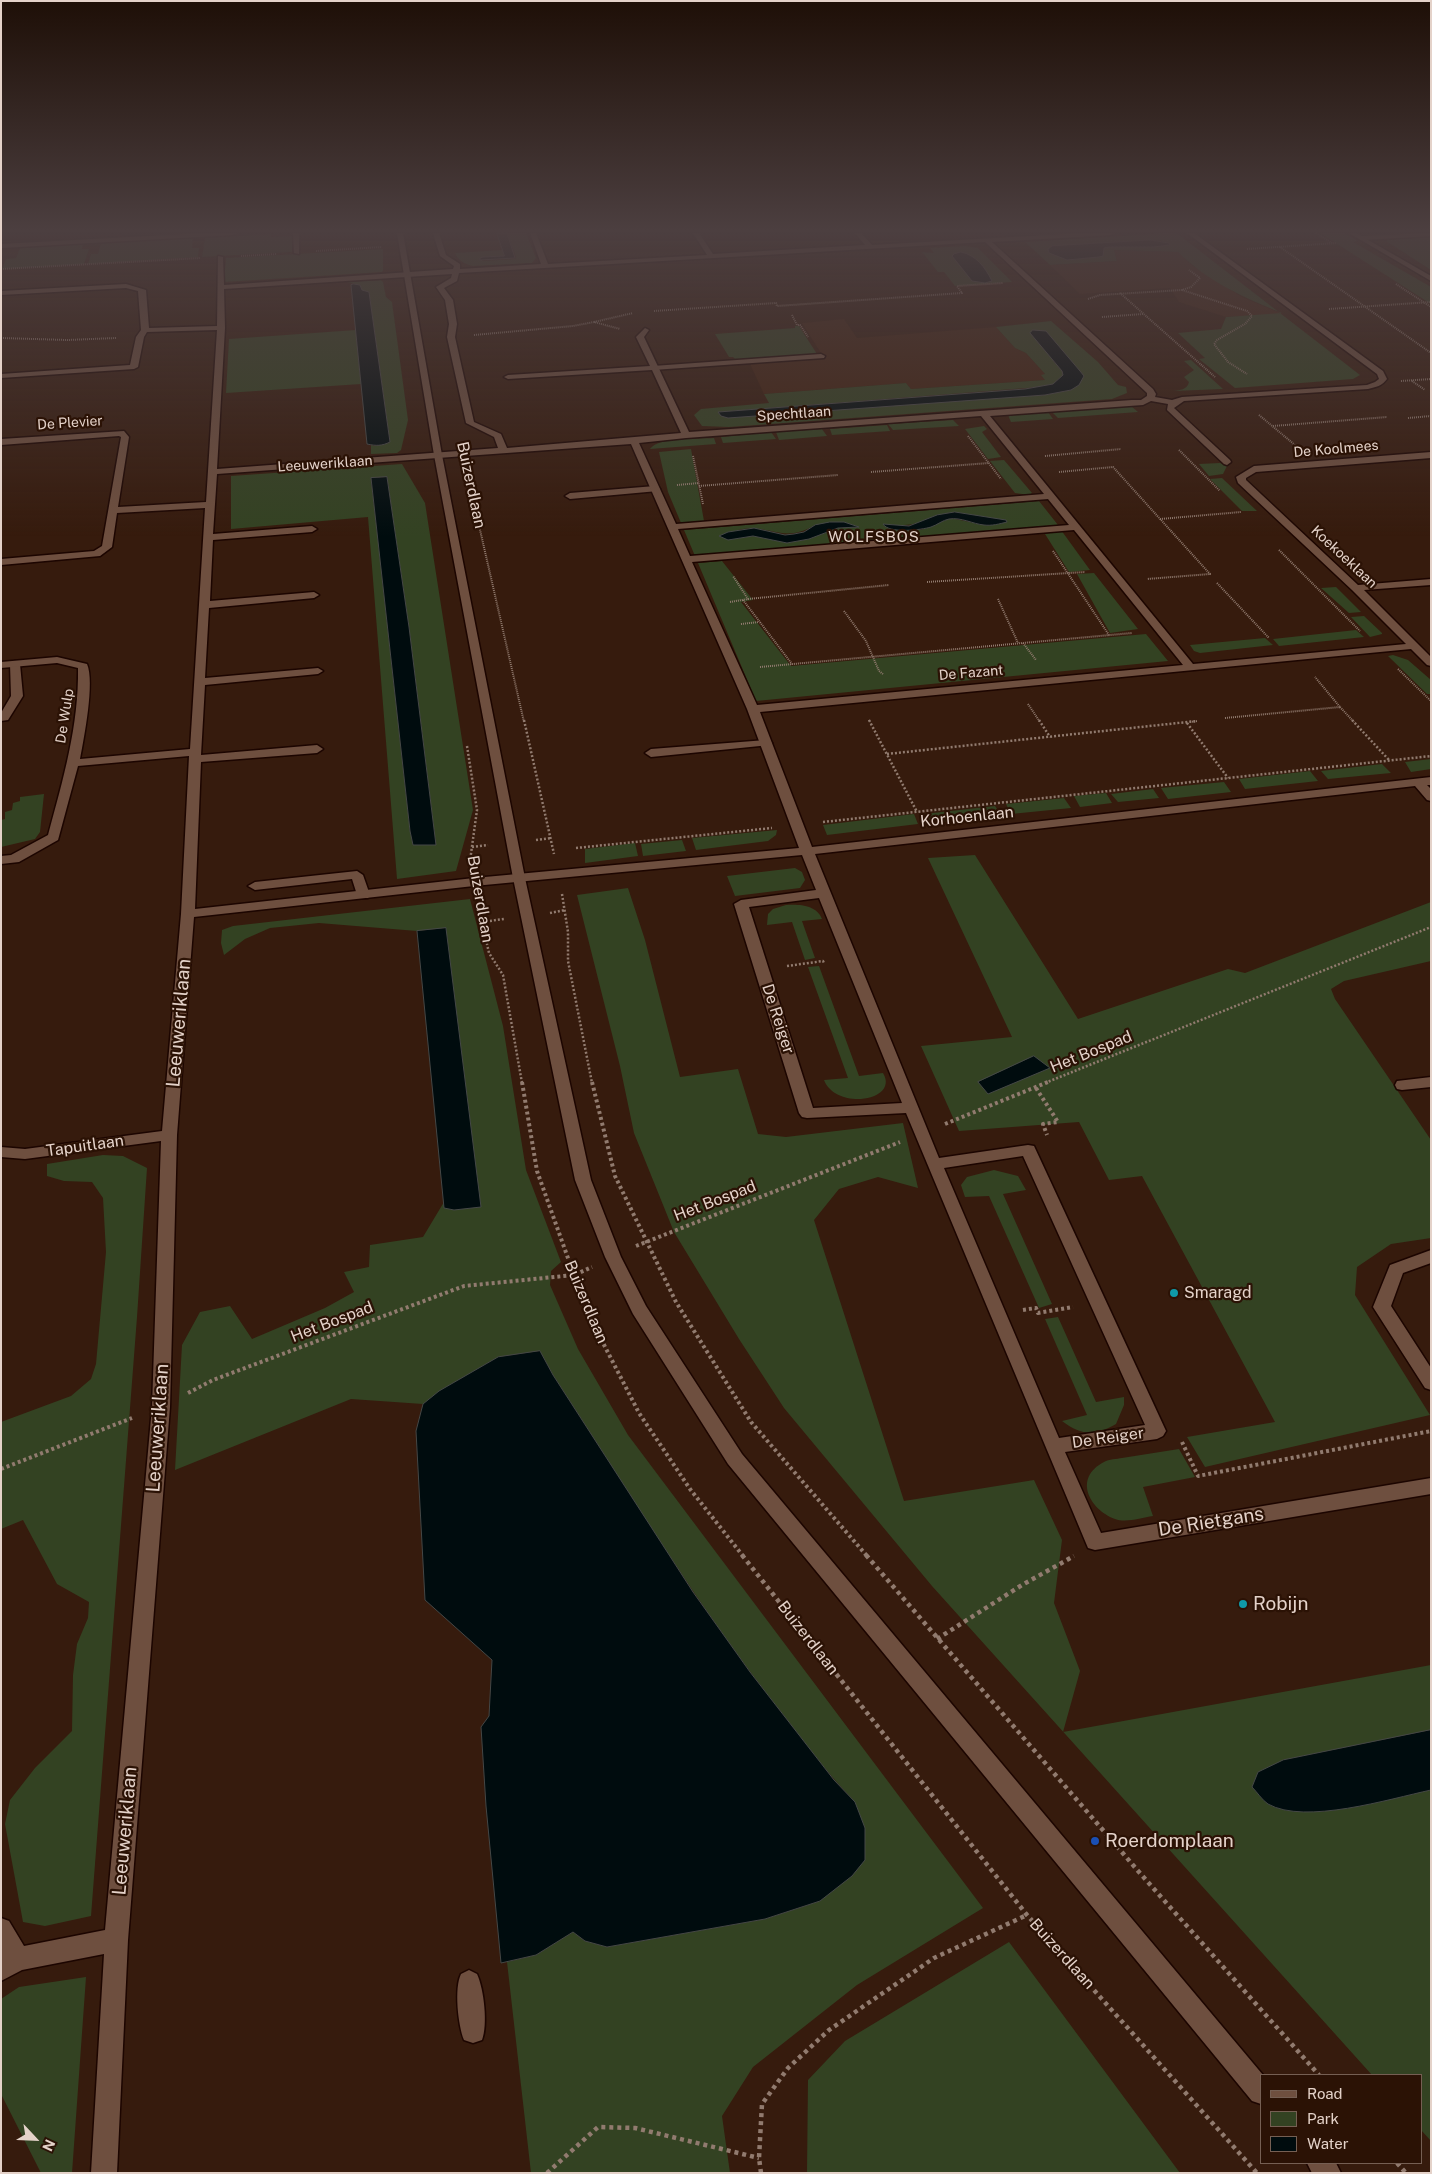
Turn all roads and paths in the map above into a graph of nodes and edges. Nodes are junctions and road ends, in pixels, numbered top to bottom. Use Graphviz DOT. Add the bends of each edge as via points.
graph roads {
  1 [pos="136,334"];
  2 [pos="142,334"];
  3 [pos="222,334"];
  4 [pos="418,334"];
  5 [pos="478,334"];
  6 [pos="642,334"];
  7 [pos="1089,334"];
  8 [pos="1166,334"];
  9 [pos="1227,334"];
  10 [pos="1328,334"];
  11 [pos="1404,334"];
  12 [pos="450,337"];
  13 [pos="1,338"];
  14 [pos="1431,353"];
  15 [pos="821,356"];
  16 [pos="653,368"];
  17 [pos="1,376"];
  18 [pos="508,377"];
  19 [pos="1431,379"];
  20 [pos="1412,381"];
  21 [pos="1379,383"];
  22 [pos="1425,390"];
  23 [pos="1291,392"];
  24 [pos="1236,396"];
  25 [pos="1150,398"];
  26 [pos="1173,403"];
  27 [pos="984,414"];
  28 [pos="1431,416"];
  29 [pos="1387,417"];
  30 [pos="1408,418"];
  31 [pos="1272,426"];
  32 [pos="686,435"];
  33 [pos="634,441"];
  34 [pos="1,442"];
  35 [pos="1122,449"];
  36 [pos="504,450"];
  37 [pos="467,453"];
  38 [pos="438,455"];
  39 [pos="1431,455"];
  40 [pos="1020,458"];
  41 [pos="1227,462"];
  42 [pos="989,463"];
  43 [pos="1318,464"];
  44 [pos="213,472"];
  45 [pos="871,472"];
  46 [pos="1245,473"];
  47 [pos="1033,474"];
  48 [pos="838,475"];
  49 [pos="699,486"];
  50 [pos="656,489"];
  51 [pos="570,496"];
  52 [pos="1051,496"];
  53 [pos="211,505"];
  54 [pos="1271,509"];
  55 [pos="114,510"];
  56 [pos="1159,519"];
  57 [pos="672,527"];
  58 [pos="1076,527"];
  59 [pos="312,529"];
  60 [pos="209,537"];
  61 [pos="687,559"];
  62 [pos="1,562"];
  63 [pos="1110,569"];
  64 [pos="1120,581"];
  65 [pos="927,582"];
  66 [pos="1431,582"];
  67 [pos="1216,583"];
  68 [pos="889,585"];
  69 [pos="1356,588"];
  70 [pos="314,595"];
  71 [pos="748,599"];
  72 [pos="998,599"];
  73 [pos="743,600"];
  74 [pos="205,605"];
  75 [pos="844,611"];
  76 [pos="1160,630"];
  77 [pos="1018,643"];
  78 [pos="1414,646"];
  79 [pos="873,657"];
  80 [pos="1293,658"];
  81 [pos="1431,663"];
  82 [pos="15,664"];
  83 [pos="792,664"];
  84 [pos="1,665"];
  85 [pos="1191,668"];
  86 [pos="736,669"];
  87 [pos="318,671"];
  88 [pos="200,682"];
  89 [pos="1015,684"];
  90 [pos="906,695"];
  91 [pos="859,699"];
  92 [pos="1340,707"];
  93 [pos="754,709"];
  94 [pos="4,718"];
  95 [pos="1224,718"];
  96 [pos="1197,721"];
  97 [pos="1186,722"];
  98 [pos="1050,737"];
  99 [pos="466,741"];
  100 [pos="766,743"];
  101 [pos="317,749"];
  102 [pos="651,753"];
  103 [pos="887,754"];
  104 [pos="195,756"];
  105 [pos="1431,756"];
  106 [pos="1389,760"];
  107 [pos="73,763"];
  108 [pos="1228,778"];
  109 [pos="1431,781"];
  110 [pos="1418,782"];
  111 [pos="1431,796"];
  112 [pos="917,812"];
  113 [pos="797,825"];
  114 [pos="929,838"];
  115 [pos="572,848"];
  116 [pos="562,849"];
  117 [pos="553,850"];
  118 [pos="806,851"];
  119 [pos="1,860"];
  120 [pos="559,874"];
  121 [pos="518,878"];
  122 [pos="474,882"];
  123 [pos="255,886"];
  124 [pos="824,893"];
  125 [pos="363,895"];
  126 [pos="188,914"];
  127 [pos="1431,927"];
  128 [pos="851,960"];
  129 [pos="762,969"];
  130 [pos="1431,1082"];
  131 [pos="1402,1085"];
  132 [pos="1036,1088"];
  133 [pos="912,1108"];
  134 [pos="922,1134"];
  135 [pos="169,1135"];
  136 [pos="1028,1150"];
  137 [pos="1,1152"];
  138 [pos="934,1164"];
  139 [pos="647,1241"];
  140 [pos="1431,1256"];
  141 [pos="613,1257"];
  142 [pos="574,1275"];
  143 [pos="1097,1302"];
  144 [pos="998,1315"];
  145 [pos="1431,1383"];
  146 [pos="161,1407"];
  147 [pos="1431,1431"];
  148 [pos="1181,1440"];
  149 [pos="1053,1446"];
  150 [pos="1,1469"];
  151 [pos="1431,1486"];
  152 [pos="1095,1542"];
  153 [pos="937,1638"];
  154 [pos="1027,1915"];
  155 [pos="1,1929"];
  156 [pos="116,1940"];
  157 [pos="10,1964"];
  158 [pos="469,1982"];
  159 [pos="473,2031"];
  160 [pos="1318,2074"];
  161 [pos="1260,2091"];
  162 [pos="759,2158"];
  163 [pos="104,2173"];
  164 [pos="546,2173"];
  165 [pos="761,2173"];
  166 [pos="1257,2173"];
  1 -- 13 [label="path" via="67,340"];
  2 -- 17 [label="street" via="134,367"];
  3 -- 44 [label="street, Leeuweriklaan"];
  4 -- 38 [label="street, Buizerdlaan"];
  5 -- 12 [label="path"];
  6 -- 16 [label="street" via="640,337"];
  7 -- 25 [label="street" via="1150,390"];
  8 -- 24 [label="path"];
  9 -- 23 [label="path" via="1214,344 1216,351 1244,373 1283,385"];
  10 -- 21 [label="street" via="1380,373 1383,379"];
  11 -- 14 [label="path"];
  12 -- 36 [label="street, Buizerdlaan" via="470,423 498,436"];
  15 -- 16 [label="street"];
  16 -- 18 [label="street"];
  16 -- 32 [label="street"];
  19 -- 20 [label="path"];
  20 -- 21 [label="path"];
  20 -- 22 [label="path"];
  21 -- 23 [label="street"];
  23 -- 24 [label="street"];
  24 -- 26 [label="street" via="1182,399"];
  24 -- 31 [label="path"];
  25 -- 26 [label="street"];
  25 -- 27 [label="street, Spechtlaan" via="1143,402"];
  26 -- 41 [label="street" via="1170,408"];
  27 -- 32 [label="street, Spechtlaan"];
  27 -- 40 [label="street"];
  28 -- 30 [label="path"];
  29 -- 31 [label="path"];
  31 -- 43 [label="path"];
  32 -- 33 [label="street, Spechtlaan"];
  33 -- 36 [label="street, Spechtlaan"];
  33 -- 50 [label="street"];
  34 -- 55 [label="street, De Plevier" via="121,434 125,437"];
  35 -- 40 [label="path"];
  36 -- 37 [label="street, Spechtlaan"];
  37 -- 38 [label="street, Spechtlaan"];
  37 -- 117 [label="path, Buizerdlaan" via="466,468"];
  38 -- 44 [label="street, Leeuweriklaan"];
  38 -- 121 [label="street, Buizerdlaan"];
  39 -- 43 [label="street, De Koolmees"];
  40 -- 47 [label="street"];
  42 -- 45 [label="path"];
  43 -- 46 [label="street, De Koolmees"];
  44 -- 53 [label="street, Leeuweriklaan"];
  46 -- 54 [label="street, Koekoeklaan" via="1241,481"];
  47 -- 52 [label="street"];
  47 -- 56 [label="path" via="1113,467"];
  48 -- 49 [label="path"];
  50 -- 51 [label="street"];
  50 -- 57 [label="street"];
  52 -- 57 [label="street"];
  52 -- 58 [label="street"];
  53 -- 55 [label="street"];
  53 -- 60 [label="street, Leeuweriklaan"];
  54 -- 56 [label="path"];
  54 -- 69 [label="street, Koekoeklaan"];
  55 -- 62 [label="street, De Plevier" via="107,547 97,554"];
  56 -- 64 [label="path" via="1210,574"];
  57 -- 61 [label="street"];
  58 -- 61 [label="street"];
  58 -- 63 [label="street"];
  59 -- 60 [label="street"];
  60 -- 74 [label="street, Leeuweriklaan"];
  61 -- 86 [label="street"];
  63 -- 64 [label="street"];
  63 -- 65 [label="path"];
  64 -- 76 [label="street"];
  66 -- 69 [label="street"];
  67 -- 80 [label="path"];
  68 -- 71 [label="path"];
  69 -- 78 [label="street, Koekoeklaan"];
  70 -- 74 [label="street"];
  72 -- 77 [label="path"];
  73 -- 83 [label="path"];
  74 -- 88 [label="street, Leeuweriklaan"];
  75 -- 79 [label="path" via="866,641"];
  76 -- 77 [label="path"];
  76 -- 85 [label="street"];
  77 -- 79 [label="path"];
  78 -- 80 [label="street, De Fazant"];
  78 -- 81 [label="street, Koekoeklaan"];
  79 -- 83 [label="path"];
  79 -- 90 [label="path" via="879,670"];
  80 -- 85 [label="street, De Fazant"];
  80 -- 92 [label="path"];
  82 -- 84 [label="street, De Wulp"];
  82 -- 94 [label="street" via="17,696"];
  82 -- 107 [label="street, De Wulp" via="57,660 83,666 85,686"];
  83 -- 86 [label="path"];
  85 -- 89 [label="street, De Fazant"];
  86 -- 93 [label="street"];
  87 -- 88 [label="street"];
  88 -- 104 [label="street, Leeuweriklaan"];
  89 -- 90 [label="street, De Fazant"];
  89 -- 98 [label="path"];
  90 -- 91 [label="street, De Fazant"];
  91 -- 93 [label="street, De Fazant"];
  91 -- 103 [label="path"];
  92 -- 95 [label="path"];
  92 -- 106 [label="path"];
  93 -- 100 [label="street"];
  96 -- 97 [label="path"];
  97 -- 98 [label="path"];
  97 -- 108 [label="path"];
  98 -- 103 [label="path"];
  99 -- 122 [label="path, Buizerdlaan" via="477,810 470,858"];
  100 -- 102 [label="street"];
  100 -- 113 [label="street"];
  101 -- 104 [label="street"];
  103 -- 112 [label="path"];
  104 -- 107 [label="street, De Wulp"];
  104 -- 126 [label="street, Leeuweriklaan"];
  105 -- 106 [label="path"];
  106 -- 108 [label="path"];
  107 -- 119 [label="street, De Wulp" via="54,837 14,859"];
  108 -- 112 [label="path"];
  109 -- 110 [label="street"];
  110 -- 111 [label="street"];
  110 -- 114 [label="street, Korhoenlaan"];
  112 -- 113 [label="path"];
  112 -- 114 [label="path"];
  113 -- 115 [label="path"];
  113 -- 118 [label="street"];
  114 -- 118 [label="street, Korhoenlaan"];
  116 -- 117 [label="path"];
  117 -- 120 [label="path, Buizerdlaan"];
  118 -- 120 [label="street, Korhoenlaan"];
  118 -- 124 [label="street, De Reiger"];
  120 -- 121 [label="street, Korhoenlaan"];
  120 -- 139 [label="path, Buizerdlaan" via="568,932 568,961 597,1106 615,1176"];
  121 -- 122 [label="street"];
  121 -- 141 [label="street, Buizerdlaan" via="583,1180"];
  122 -- 125 [label="street"];
  122 -- 142 [label="path, Buizerdlaan" via="489,952 503,975 537,1171"];
  123 -- 125 [label="street" via="357,875"];
  124 -- 128 [label="street, De Reiger"];
  124 -- 129 [label="street, De Reiger" via="741,904"];
  125 -- 126 [label="street"];
  126 -- 135 [label="street, Leeuweriklaan"];
  127 -- 132 [label="path, Het Bospad"];
  128 -- 129 [label="path"];
  128 -- 133 [label="street, De Reiger"];
  129 -- 133 [label="street, De Reiger" via="808,1113"];
  130 -- 131 [label="street"];
  132 -- 134 [label="path, Het Bospad"];
  132 -- 136 [label="path" via="1058,1122 1043,1124 1053,1147"];
  133 -- 134 [label="street, De Reiger"];
  134 -- 138 [label="street, De Reiger"];
  134 -- 139 [label="path, Het Bospad"];
  135 -- 137 [label="street, Tapuitlaan" via="33,1153"];
  135 -- 146 [label="street, Leeuweriklaan"];
  136 -- 138 [label="street"];
  136 -- 143 [label="street, De Reiger"];
  138 -- 144 [label="street, De Reiger"];
  139 -- 141 [label="path, Het Bospad"];
  139 -- 153 [label="path, Buizerdlaan" via="676,1302 752,1422"];
  140 -- 145 [label="street" via="1396,1270 1382,1307"];
  141 -- 142 [label="path, Het Bospad"];
  141 -- 161 [label="street, Buizerdlaan" via="639,1309 735,1459"];
  142 -- 146 [label="path, Het Bospad" via="464,1286 213,1380"];
  142 -- 154 [label="path, Buizerdlaan" via="600,1337 639,1413 690,1489"];
  143 -- 144 [label="path" via="1038,1313 1036,1308"];
  143 -- 149 [label="street, De Reiger" via="1156,1431"];
  144 -- 149 [label="street, De Reiger"];
  146 -- 150 [label="path, Het Bospad"];
  146 -- 156 [label="street, Leeuweriklaan"];
  147 -- 148 [label="path" via="1198,1476"];
  149 -- 152 [label="street"];
  151 -- 152 [label="street, De Rietgans"];
  152 -- 153 [label="path"];
  153 -- 160 [label="path, Buizerdlaan"];
  154 -- 162 [label="path" via="934,1958 829,2030 788,2068 762,2104"];
  154 -- 166 [label="path, Buizerdlaan"];
  155 -- 157 [label="street"];
  156 -- 157 [label="street"];
  156 -- 163 [label="street, Leeuweriklaan"];
  158 -- 159 [label="street"];
  162 -- 164 [label="path" via="635,2128 598,2127"];
  162 -- 165 [label="path"];
}
